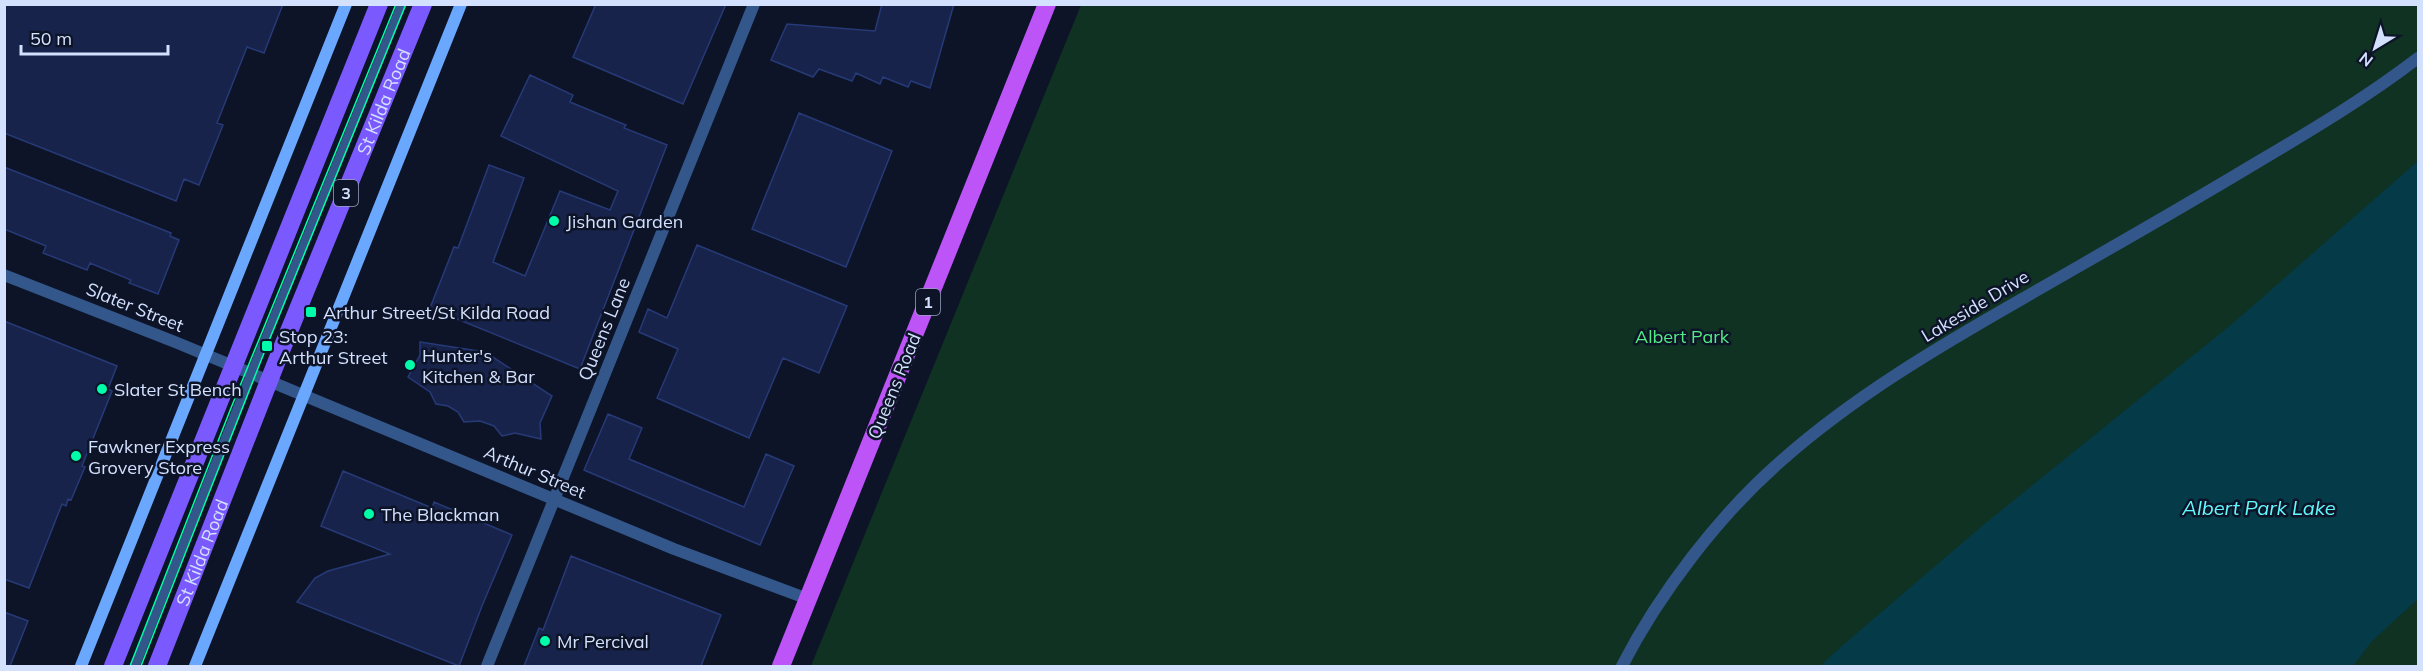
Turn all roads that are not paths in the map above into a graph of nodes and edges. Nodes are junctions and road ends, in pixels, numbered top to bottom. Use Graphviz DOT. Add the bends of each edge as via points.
graph roads {
  1 [pos="346,4"];
  2 [pos="379,4"];
  3 [pos="402,4"];
  4 [pos="423,4"];
  5 [pos="460,4"];
  6 [pos="754,4"];
  7 [pos="1047,4"];
  8 [pos="2418,58"];
  9 [pos="4,275"];
  10 [pos="207,355"];
  11 [pos="233,367"];
  12 [pos="251,374"];
  13 [pos="269,381"];
  14 [pos="304,395"];
  15 [pos="554,499"];
  16 [pos="808,599"];
  17 [pos="81,666"];
  18 [pos="113,666"];
  19 [pos="135,666"];
  20 [pos="156,666"];
  21 [pos="198,666"];
  22 [pos="487,666"];
  23 [pos="781,666"];
  24 [pos="1622,666"];
  1 -- 10 [label="main road"];
  2 -- 11 [label="main road, 3"];
  3 -- 12 [label="lane"];
  4 -- 13 [label="main road, St Kilda Road / 3"];
  5 -- 14 [label="main road, St Kilda Road"];
  6 -- 15 [label="street, Queens Lane"];
  7 -- 16 [label="highway, Queens Road / 1"];
  8 -- 24 [label="street, Lakeside Drive" via="2342,112 1967,331 1832,420 1756,485 1700,547"];
  9 -- 10 [label="street, Slater Street"];
  10 -- 11 [label="street, Slater Street"];
  10 -- 17 [label="main road"];
  11 -- 12 [label="street, Slater Street"];
  11 -- 18 [label="main road, 3"];
  12 -- 13 [label="street, Arthur Street"];
  12 -- 19 [label="lane"];
  13 -- 14 [label="street, Arthur Street"];
  13 -- 20 [label="main road, St Kilda Road / 3"];
  14 -- 15 [label="street, Arthur Street"];
  14 -- 21 [label="main road, St Kilda Road"];
  15 -- 16 [label="street, Arthur Street"];
  15 -- 22 [label="street, Queens Lane"];
  16 -- 23 [label="highway, Queens Road / 1"];
}
